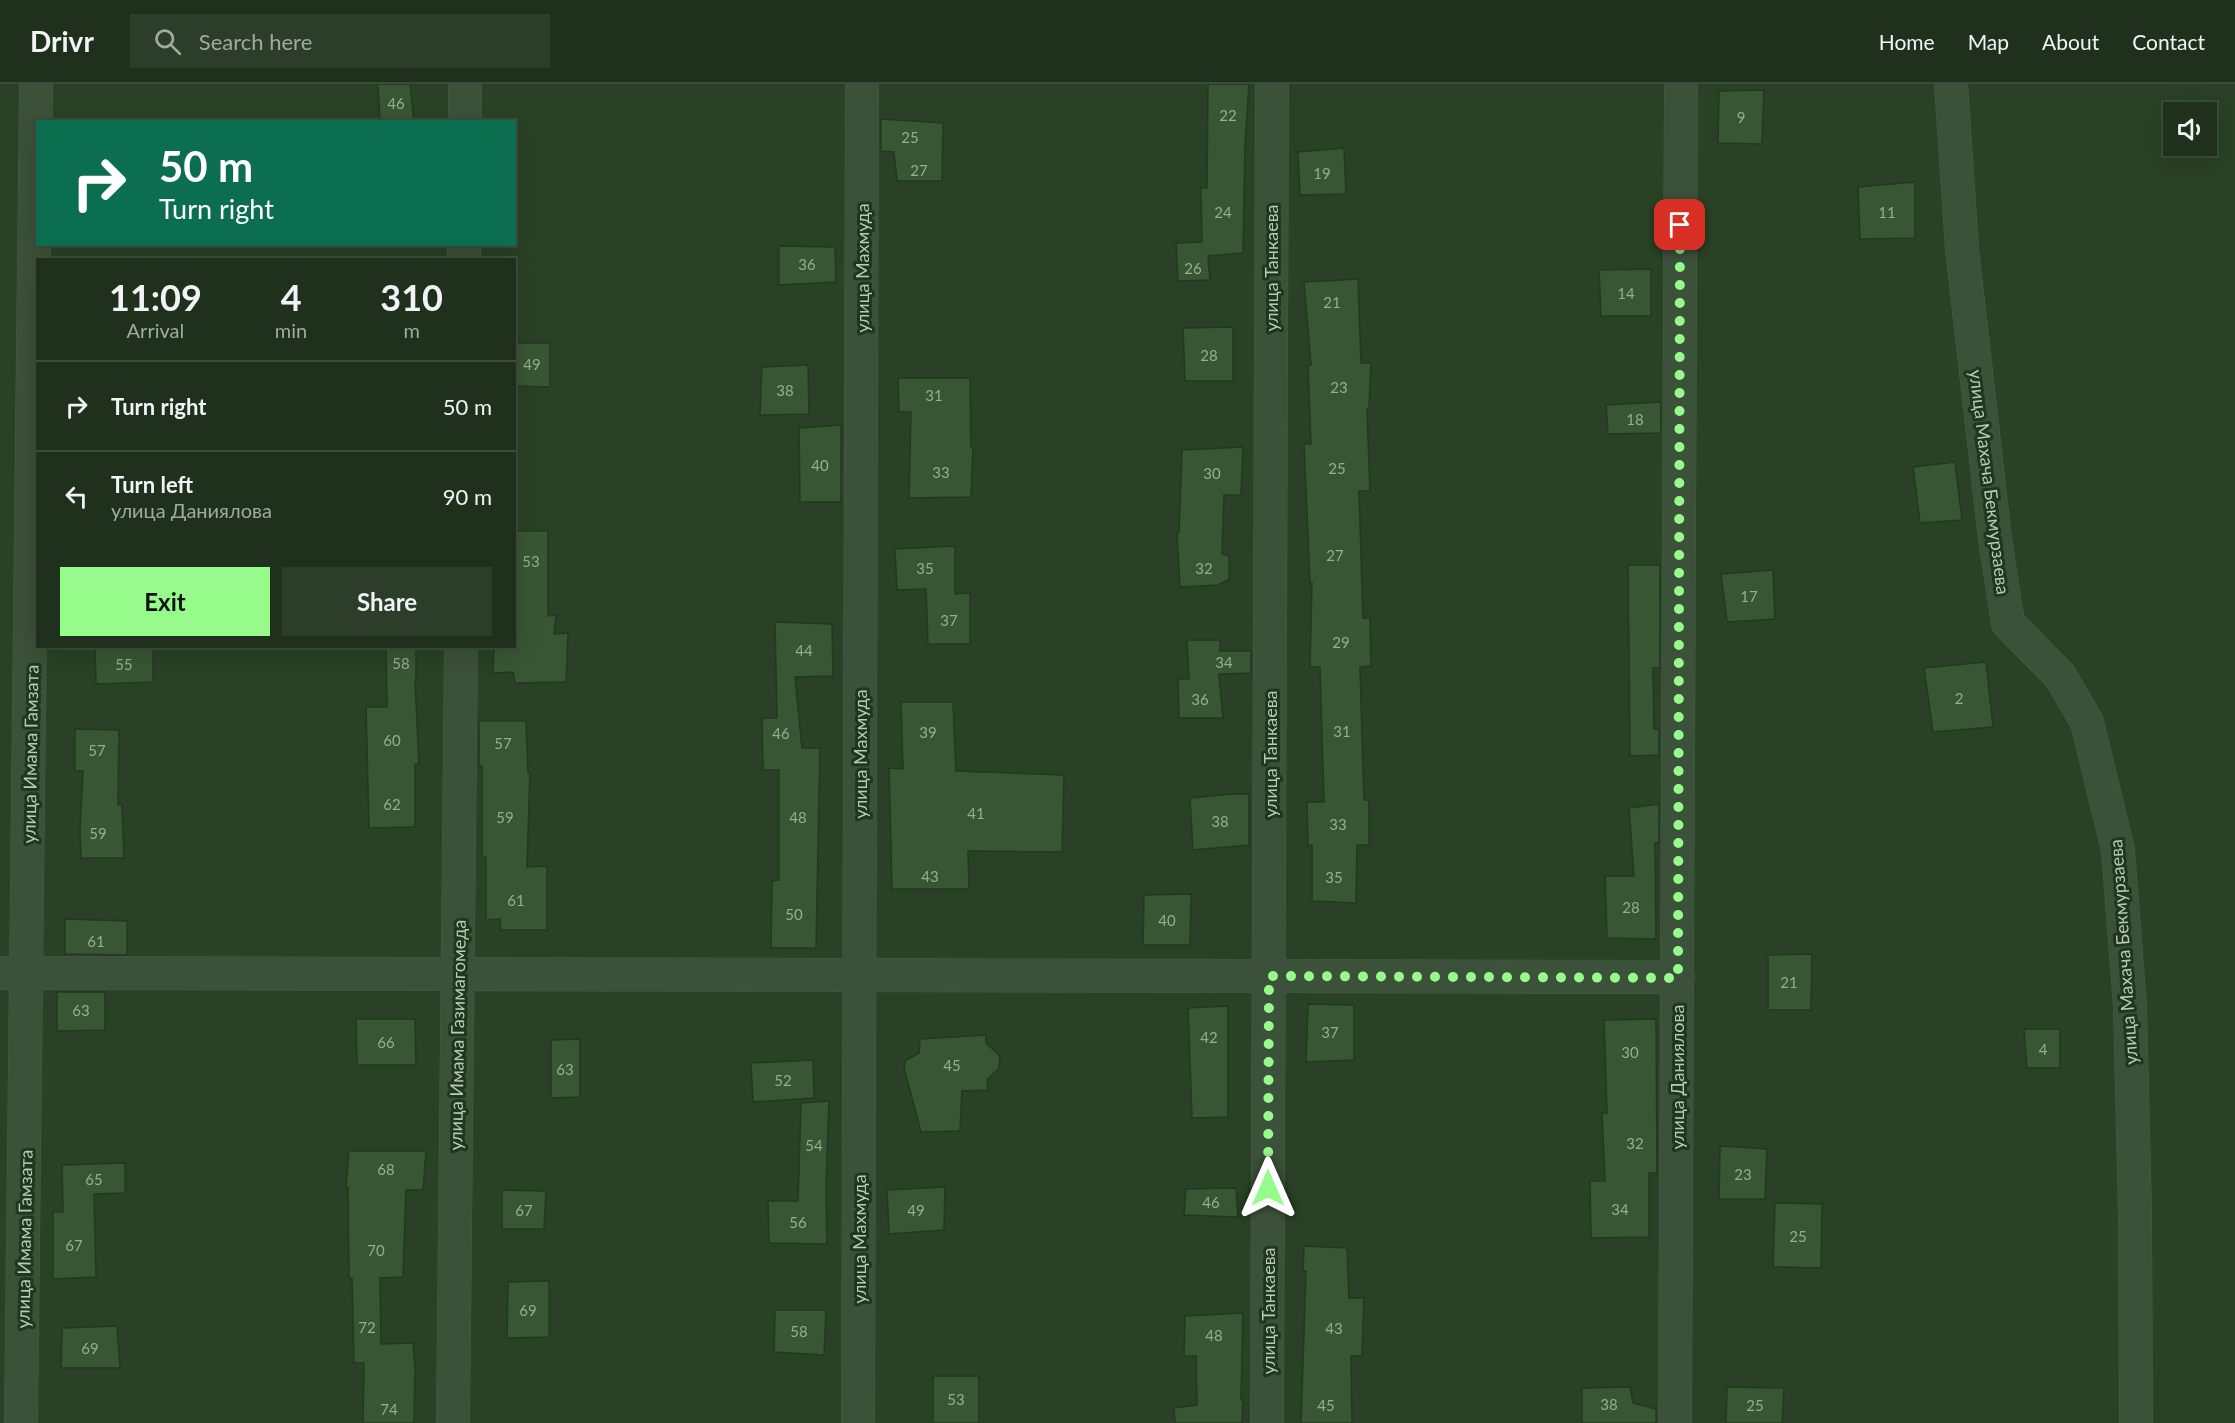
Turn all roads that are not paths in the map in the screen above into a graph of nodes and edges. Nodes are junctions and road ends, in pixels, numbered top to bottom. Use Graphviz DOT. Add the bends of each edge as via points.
graph roads {
  1 [pos="36,84"];
  2 [pos="465,84"];
  3 [pos="862,84"];
  4 [pos="1272,84"];
  5 [pos="1681,84"];
  6 [pos="1951,84"];
  7 [pos="465,120"];
  8 [pos="461,648"];
  9 [pos="14,973"];
  10 [pos="458,974"];
  11 [pos="860,975"];
  12 [pos="1269,976"];
  13 [pos="1678,978"];
  14 [pos="21,1423"];
  15 [pos="453,1423"];
  16 [pos="858,1423"];
  17 [pos="1267,1423"];
  18 [pos="1675,1423"];
  19 [pos="2136,1423"];
  1 -- 9 [label="street, улица Имама Гамзата"];
  2 -- 7 [label="street"];
  3 -- 11 [label="street, улица Махмуда"];
  4 -- 12 [label="street, улица Танкаева"];
  5 -- 13 [label="street, улица Даниялова"];
  6 -- 19 [label="street, улица Махача Бекмурзаева" via="1962,249 2008,623 2060,676 2087,722 2118,850 2130,1006"];
  8 -- 10 [label="street, улица Имама Газимагомеда"];
  9 -- 10 [label="street"];
  9 -- 14 [label="street, улица Имама Гамзата"];
  10 -- 11 [label="street"];
  10 -- 15 [label="street, улица Имама Газимагомеда"];
  11 -- 12 [label="street"];
  11 -- 16 [label="street, улица Махмуда"];
  12 -- 13 [label="street"];
  12 -- 17 [label="street, улица Танкаева"];
  13 -- 18 [label="street, улица Даниялова"];
}
